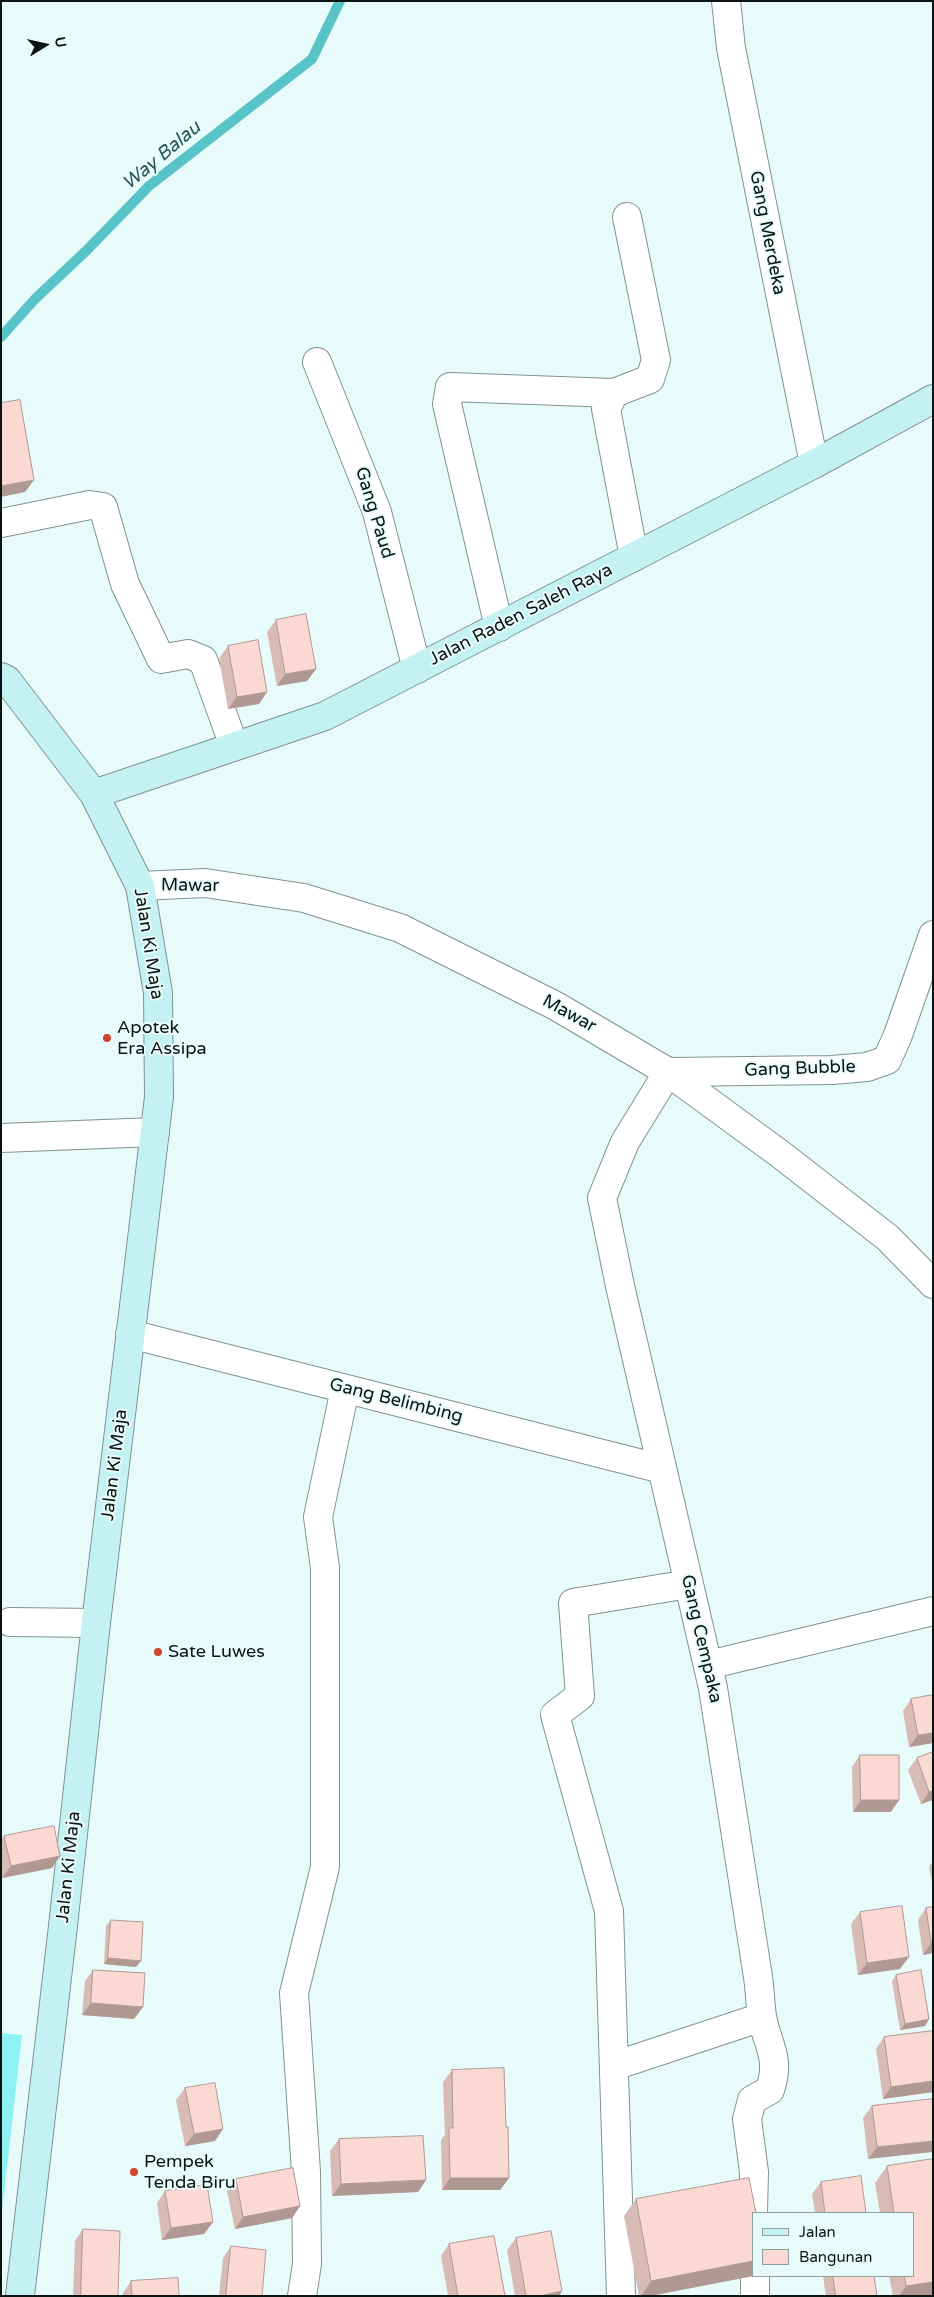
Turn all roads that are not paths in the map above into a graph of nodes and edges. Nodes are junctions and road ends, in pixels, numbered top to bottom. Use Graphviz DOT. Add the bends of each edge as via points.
graph roads {
  1 [pos="726,1"];
  2 [pos="628,217"];
  3 [pos="317,362"];
  4 [pos="614,393"];
  5 [pos="932,405"];
  6 [pos="814,464"];
  7 [pos="1,523"];
  8 [pos="634,557"];
  9 [pos="498,627"];
  10 [pos="417,669"];
  11 [pos="1,677"];
  12 [pos="234,746"];
  13 [pos="94,794"];
  14 [pos="140,886"];
  15 [pos="933,935"];
  16 [pos="668,1072"];
  17 [pos="155,1132"];
  18 [pos="1,1138"];
  19 [pos="933,1284"];
  20 [pos="130,1334"];
  21 [pos="345,1389"];
  22 [pos="662,1469"];
  23 [pos="689,1584"];
  24 [pos="933,1611"];
  25 [pos="10,1622"];
  26 [pos="96,1622"];
  27 [pos="708,1665"];
  28 [pos="762,2017"];
  29 [pos="614,2066"];
  30 [pos="753,2212"];
  31 [pos="755,2277"];
  32 [pos="20,2296"];
  33 [pos="302,2296"];
  34 [pos="621,2296"];
  35 [pos="755,2296"];
  1 -- 6 [label="street, Gang Merdeka" via="731,48"];
  2 -- 4 [label="street" via="656,360 650,379"];
  3 -- 10 [label="street, Gang Paud" via="377,512"];
  4 -- 8 [label="street" via="606,409"];
  4 -- 9 [label="street" via="450,387 447,404"];
  5 -- 6 [label="main road, Jalan Raden Saleh Raya"];
  6 -- 8 [label="main road, Jalan Raden Saleh Raya"];
  7 -- 12 [label="street" via="90,505 103,507 125,584 161,659 188,654 203,660"];
  8 -- 9 [label="main road, Jalan Raden Saleh Raya"];
  9 -- 10 [label="main road, Jalan Raden Saleh Raya"];
  10 -- 12 [label="main road, Jalan Raden Saleh Raya" via="325,716"];
  11 -- 13 [label="main road, Jalan Ki Maja" via="7,680"];
  12 -- 13 [label="main road, Jalan Raden Saleh Raya"];
  13 -- 14 [label="main road, Jalan Ki Maja"];
  14 -- 16 [label="street, Mawar" via="205,883 304,898 400,928 556,1006"];
  14 -- 17 [label="main road, Jalan Ki Maja" via="158,993 159,1097"];
  15 -- 16 [label="street, Gang Bubble" via="886,1060 867,1067 832,1070"];
  16 -- 19 [label="street, Mawar" via="888,1238"];
  16 -- 22 [label="street, Gang Cempaka" via="625,1142 602,1198"];
  17 -- 18 [label="street"];
  17 -- 20 [label="main road, Jalan Ki Maja"];
  20 -- 21 [label="street, Gang Belimbing"];
  20 -- 26 [label="main road, Jalan Ki Maja"];
  21 -- 22 [label="street, Gang Belimbing"];
  21 -- 33 [label="street" via="318,1517 325,1568 325,1866 294,1994 306,2172 307,2264"];
  22 -- 23 [label="street, Gang Cempaka"];
  23 -- 27 [label="street, Gang Cempaka"];
  23 -- 29 [label="street" via="573,1603 580,1696 556,1715 609,1911"];
  24 -- 27 [label="street"];
  25 -- 26 [label="street"];
  26 -- 32 [label="main road, Jalan Ki Maja"];
  27 -- 28 [label="street, Gang Cempaka"];
  28 -- 29 [label="street"];
  28 -- 30 [label="street, Gang Cempaka" via="771,2043 776,2074 770,2090 752,2100 747,2119 754,2172"];
  29 -- 34 [label="street"];
  31 -- 35 [label="street"];
}
